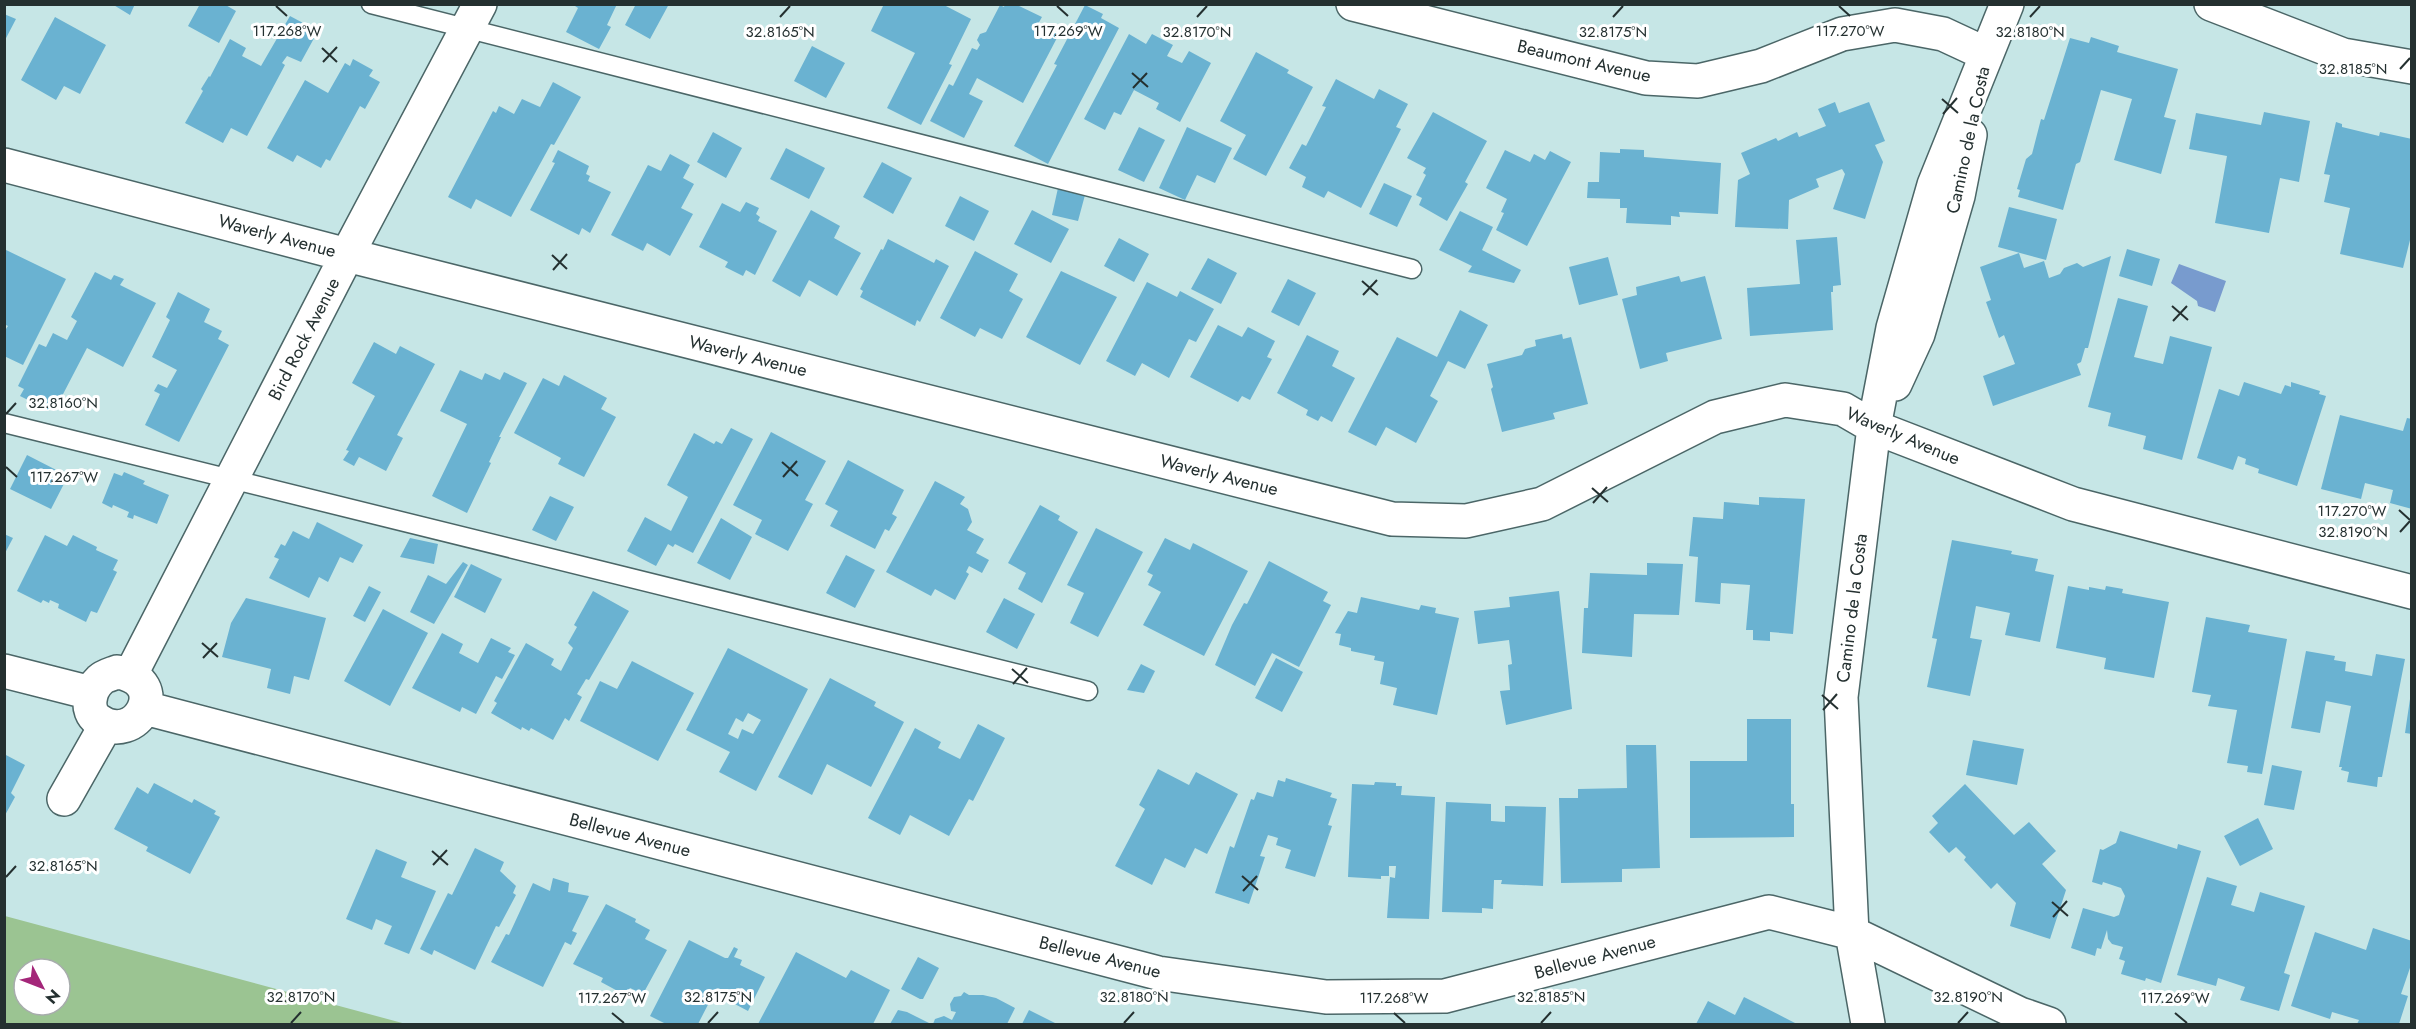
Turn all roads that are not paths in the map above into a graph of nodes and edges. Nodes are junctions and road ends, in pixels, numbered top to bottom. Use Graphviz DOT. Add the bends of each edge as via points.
graph roads {
  1 [pos="371,4"];
  2 [pos="1353,4"];
  3 [pos="2007,4"];
  4 [pos="2211,4"];
  5 [pos="474,17"];
  6 [pos="1986,54"];
  7 [pos="2412,67"];
  8 [pos="4,165"];
  9 [pos="347,255"];
  10 [pos="1412,269"];
  11 [pos="4,423"];
  12 [pos="1874,427"];
  13 [pos="231,479"];
  14 [pos="2412,592"];
  15 [pos="4,671"];
  16 [pos="131,674"];
  17 [pos="1088,691"];
  18 [pos="91,693"];
  19 [pos="145,708"];
  20 [pos="106,725"];
  21 [pos="64,799"];
  22 [pos="1852,933"];
  23 [pos="1868,1024"];
  24 [pos="2049,1024"];
  1 -- 5 [label="lane"];
  2 -- 6 [label="street, Beaumont Avenue" via="1646,78 1698,81 1761,66 1842,34 1895,25 1943,34"];
  3 -- 6 [label="street, Camino de la Costa"];
  4 -- 7 [label="street" via="2343,55"];
  5 -- 9 [label="street, Bird Rock Avenue"];
  5 -- 10 [label="lane" via="954,151"];
  6 -- 12 [label="street, Camino de la Costa" via="1934,185 1893,328"];
  8 -- 9 [label="street, Waverly Avenue"];
  9 -- 12 [label="street, Waverly Avenue" via="1392,519 1466,521 1542,504 1715,417 1785,400 1843,409"];
  9 -- 13 [label="street, Bird Rock Avenue"];
  11 -- 13 [label="lane"];
  12 -- 14 [label="street, Waverly Avenue" via="2073,504"];
  12 -- 22 [label="street, Camino de la Costa" via="1841,698"];
  13 -- 16 [label="street, Bird Rock Avenue"];
  13 -- 17 [label="lane"];
  15 -- 18 [label="street"];
  16 -- 18 [label="street" via="117,672 101,679"];
  16 -- 19 [label="street" via="142,682 147,695"];
  18 -- 20 [label="street" via="90,709"];
  19 -- 20 [label="street" via="134,722 122,728"];
  19 -- 22 [label="street, Bellevue Avenue" via="1158,973 1326,997 1445,996 1769,912"];
  20 -- 21 [label="street"];
  22 -- 23 [label="street, Camino de la Costa"];
  22 -- 24 [label="street, Bellevue Avenue" via="2020,1014"];
}
